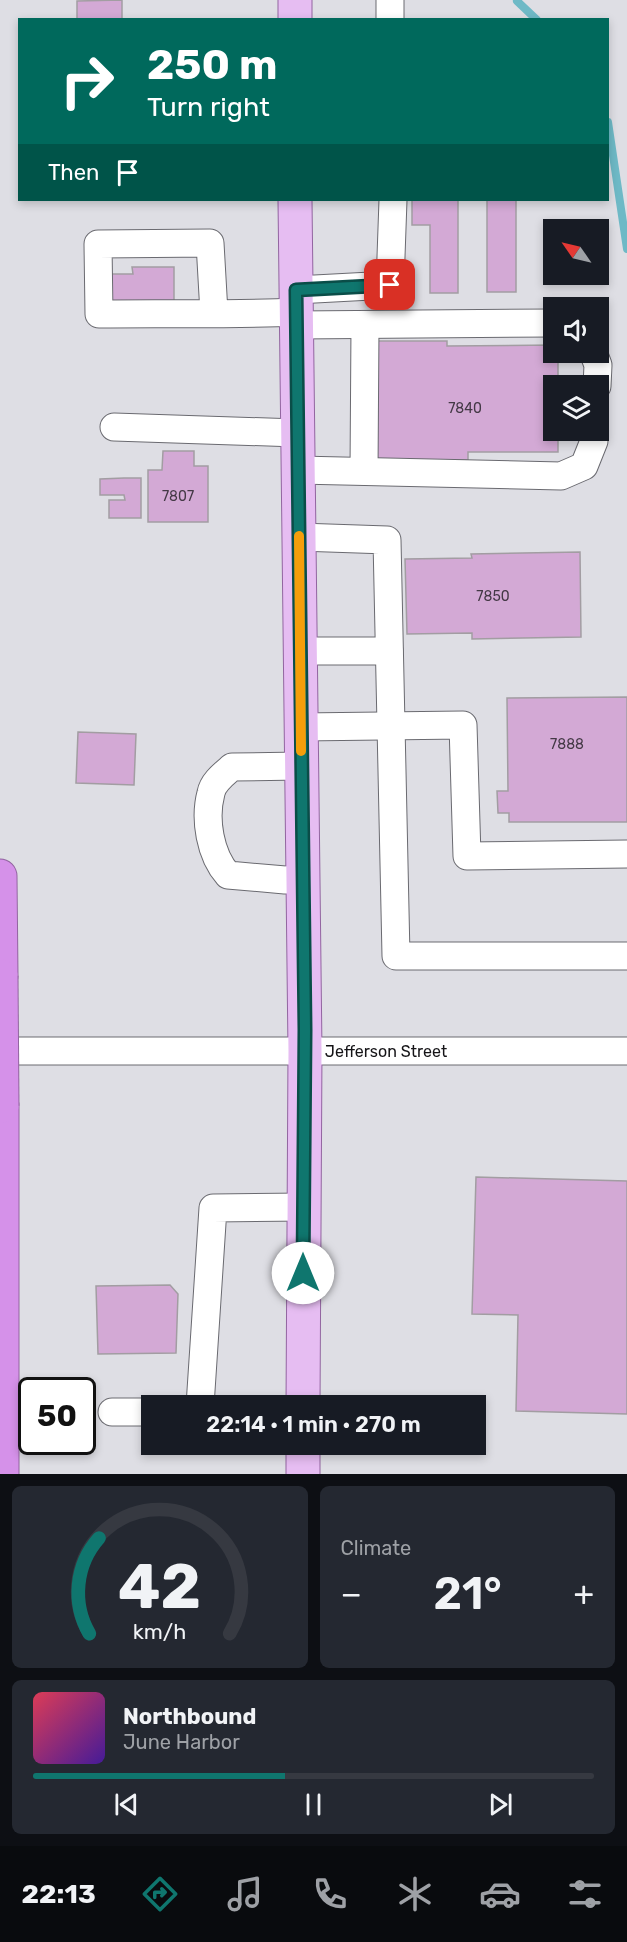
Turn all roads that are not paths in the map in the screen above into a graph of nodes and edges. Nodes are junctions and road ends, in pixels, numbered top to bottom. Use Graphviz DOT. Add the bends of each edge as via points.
graph roads {
  1 [pos="295,0"];
  2 [pos="390,0"];
  3 [pos="295,18"];
  4 [pos="390,18"];
  5 [pos="295,201"];
  6 [pos="393,201"];
  7 [pos="296,309"];
  8 [pos="214,313"];
  9 [pos="543,323"];
  10 [pos="365,326"];
  11 [pos="114,427"];
  12 [pos="297,433"];
  13 [pos="594,441"];
  14 [pos="298,470"];
  15 [pos="364,471"];
  16 [pos="299,537"];
  17 [pos="300,651"];
  18 [pos="389,651"];
  19 [pos="391,725"];
  20 [pos="301,727"];
  21 [pos="301,766"];
  22 [pos="627,854"];
  23 [pos="0,876"];
  24 [pos="302,879"];
  25 [pos="627,956"];
  26 [pos="1,976"];
  27 [pos="0,1051"];
  28 [pos="305,1051"];
  29 [pos="627,1051"];
  30 [pos="304,1207"];
  31 [pos="201,1395"];
  32 [pos="303,1395"];
  33 [pos="112,1412"];
  34 [pos="141,1412"];
  35 [pos="303,1455"];
  36 [pos="2,1474"];
  37 [pos="303,1474"];
  1 -- 3 [label="main road"];
  2 -- 4 [label="street"];
  5 -- 7 [label="main road"];
  6 -- 7 [label="street" via="390,285"];
  7 -- 8 [label="street"];
  7 -- 10 [label="street"];
  7 -- 12 [label="main road"];
  8 -- 8 [label="street" via="99,314 99,243 210,243"];
  9 -- 10 [label="street"];
  10 -- 15 [label="street"];
  11 -- 12 [label="street"];
  12 -- 14 [label="main road"];
  13 -- 15 [label="street" via="584,466 561,476"];
  14 -- 15 [label="street"];
  14 -- 16 [label="main road"];
  16 -- 17 [label="main road"];
  16 -- 18 [label="street" via="387,540"];
  17 -- 18 [label="street"];
  17 -- 20 [label="main road"];
  18 -- 19 [label="street"];
  19 -- 20 [label="street"];
  19 -- 22 [label="street" via="463,725 466,856"];
  19 -- 25 [label="street" via="396,956"];
  20 -- 21 [label="main road"];
  21 -- 24 [label="main road"];
  21 -- 24 [label="street" via="232,767 211,791 209,827 214,853 228,875"];
  23 -- 26 [label="highway"];
  24 -- 28 [label="main road"];
  26 -- 36 [label="highway, bridge"];
  27 -- 28 [label="street, Jefferson Street"];
  28 -- 29 [label="street, Jefferson Street"];
  28 -- 30 [label="main road"];
  30 -- 31 [label="street" via="213,1208"];
  30 -- 32 [label="main road"];
  33 -- 34 [label="street"];
  35 -- 37 [label="main road"];
}
